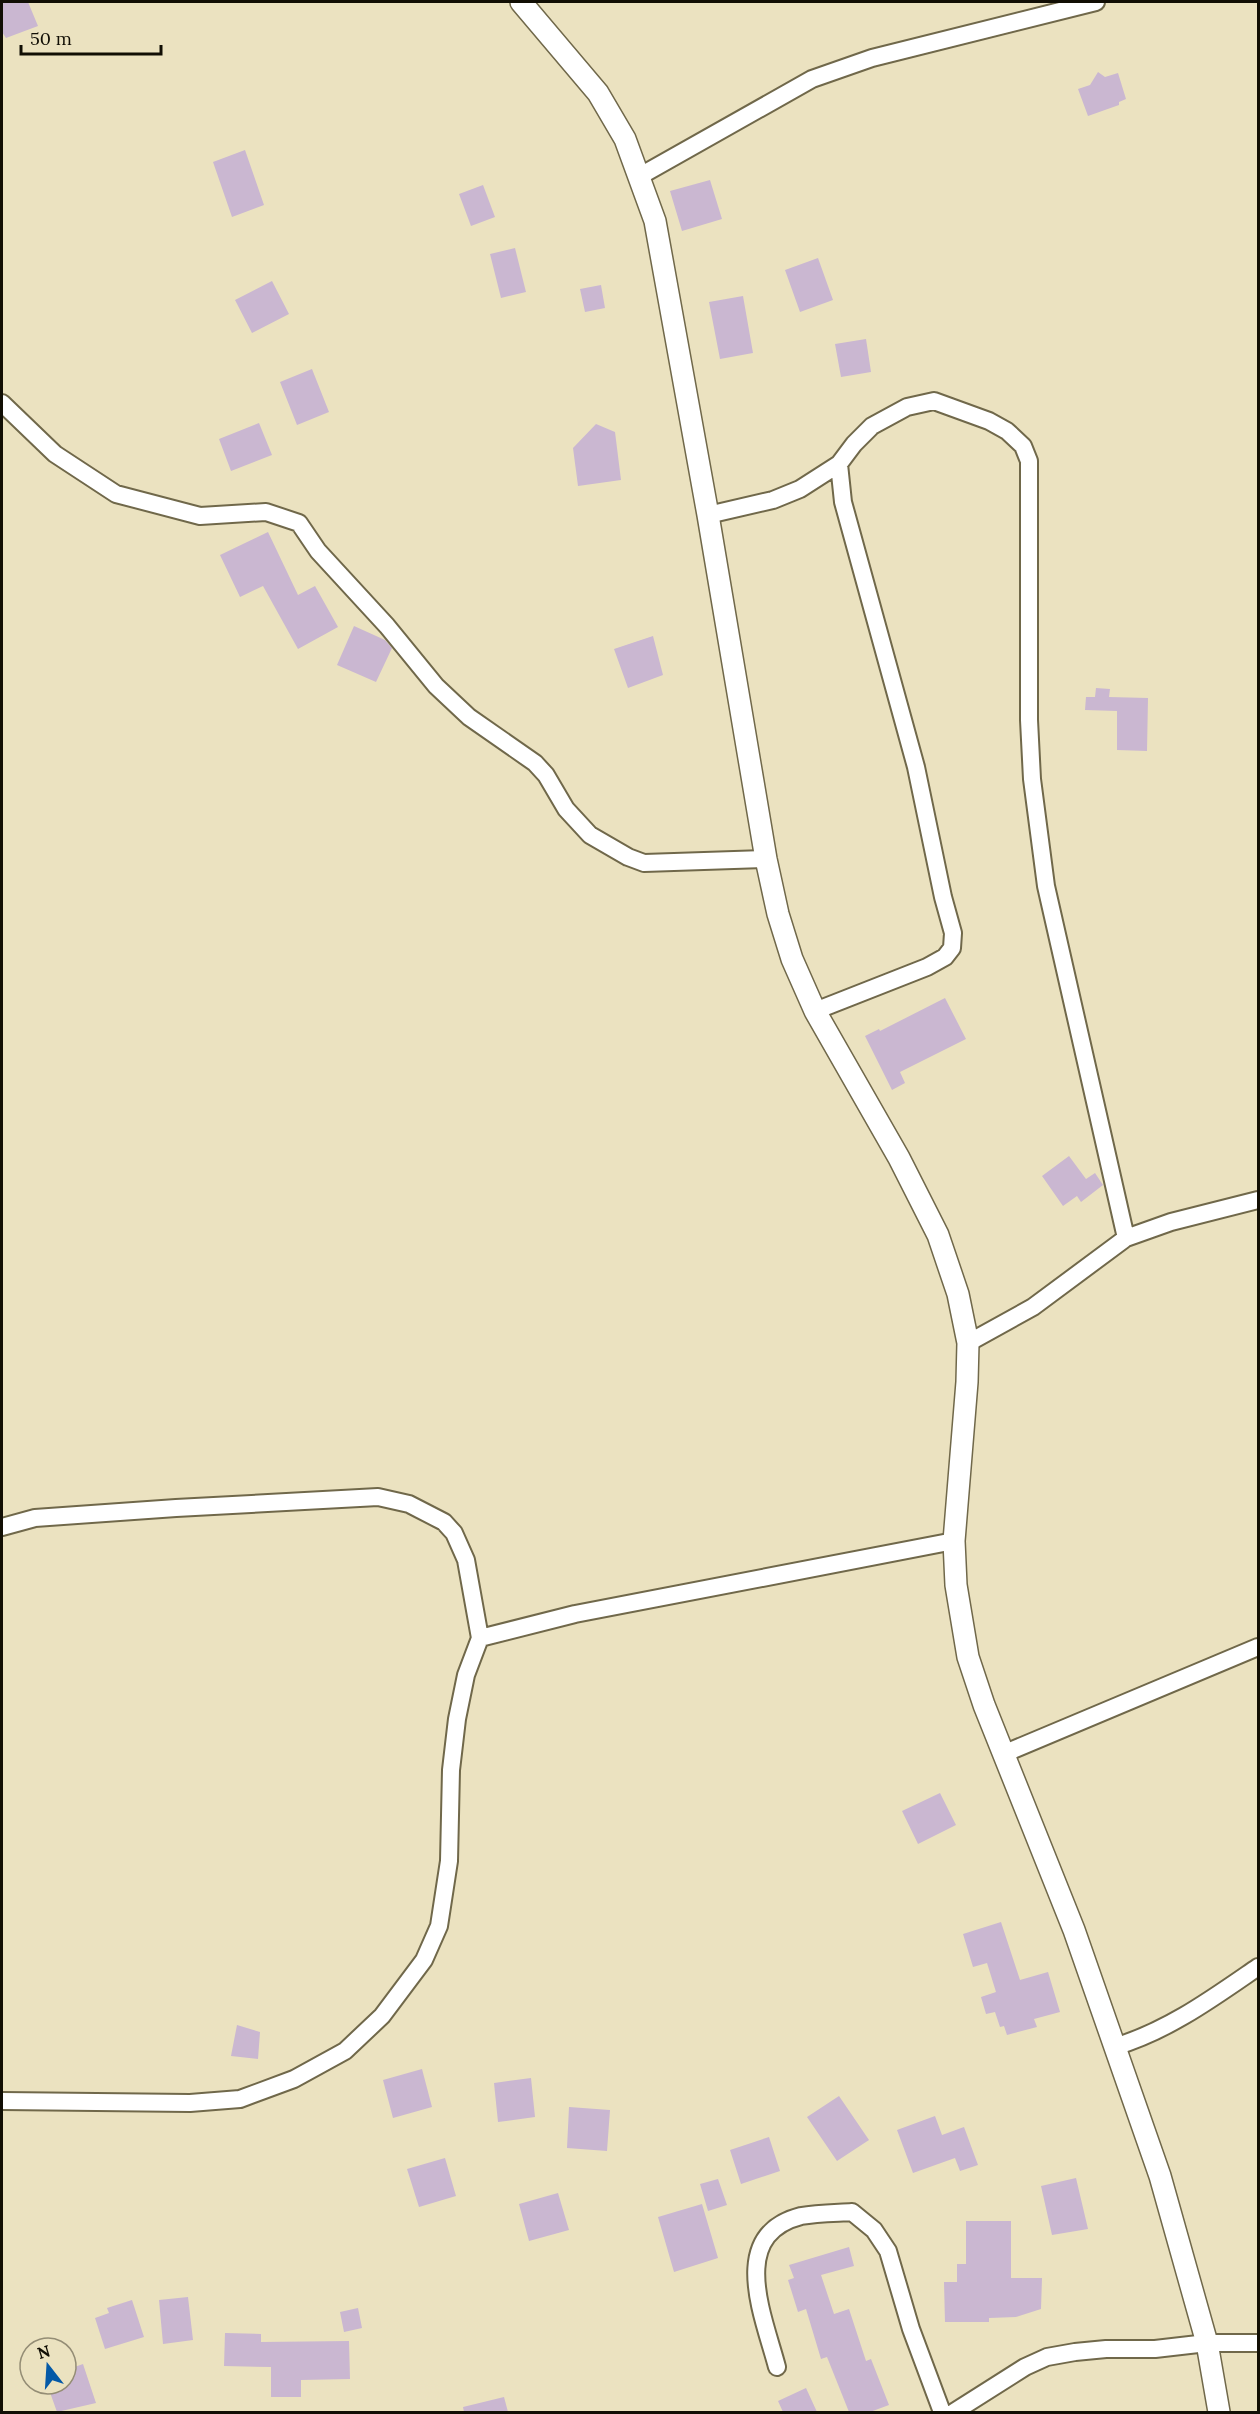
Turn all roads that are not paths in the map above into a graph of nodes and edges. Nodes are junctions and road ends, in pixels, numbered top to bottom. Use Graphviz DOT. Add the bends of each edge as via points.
graph roads {
  1 [pos="522,2"];
  2 [pos="1096,2"];
  3 [pos="640,176"];
  4 [pos="2,403"];
  5 [pos="839,464"];
  6 [pos="708,515"];
  7 [pos="766,859"];
  8 [pos="816,1011"];
  9 [pos="1258,1200"];
  10 [pos="1126,1238"];
  11 [pos="968,1343"];
  12 [pos="2,1527"];
  13 [pos="954,1541"];
  14 [pos="480,1638"];
  15 [pos="1258,1647"];
  16 [pos="1003,1754"];
  17 [pos="1258,1967"];
  18 [pos="1114,2047"];
  19 [pos="2,2101"];
  20 [pos="1207,2343"];
  21 [pos="1258,2343"];
  22 [pos="777,2367"];
  23 [pos="942,2412"];
  24 [pos="954,2412"];
  25 [pos="1219,2412"];
  1 -- 3 [label="street" via="598,93 625,139"];
  2 -- 3 [label="street" via="872,58 812,79"];
  3 -- 6 [label="street" via="655,221"];
  4 -- 7 [label="street" via="55,454 116,494 200,516 266,512 299,523 318,551 436,686 469,717 535,764 566,809 605,845 644,863"];
  5 -- 6 [label="street" via="800,489 773,500"];
  5 -- 8 [label="street" via="843,502 916,767 953,933 952,948 945,957"];
  5 -- 10 [label="street" via="872,426 907,406 934,400 1007,431 1023,446 1029,461 1032,779 1046,886"];
  6 -- 7 [label="street"];
  7 -- 8 [label="street" via="785,936"];
  8 -- 11 [label="street" via="938,1235 958,1294"];
  9 -- 10 [label="street"];
  10 -- 11 [label="street" via="1033,1306"];
  11 -- 13 [label="street"];
  12 -- 14 [label="street" via="35,1518 176,1508 378,1497 409,1504 444,1522 454,1533 466,1560"];
  13 -- 14 [label="street" via="575,1614"];
  13 -- 16 [label="street" via="956,1585 968,1657"];
  14 -- 19 [label="street" via="466,1675 457,1719 451,1770 449,1861 439,1926 424,1960 382,2016 345,2051 294,2079 240,2099 190,2103"];
  15 -- 16 [label="street"];
  16 -- 18 [label="street" via="1074,1930"];
  17 -- 18 [label="street" via="1175,2022"];
  18 -- 20 [label="street" via="1160,2176"];
  20 -- 21 [label="street"];
  20 -- 24 [label="street" via="1047,2357"];
  20 -- 25 [label="street"];
  22 -- 23 [label="street" via="754,2278 757,2251 773,2229 801,2217 852,2212 874,2230 888,2251"];
}
